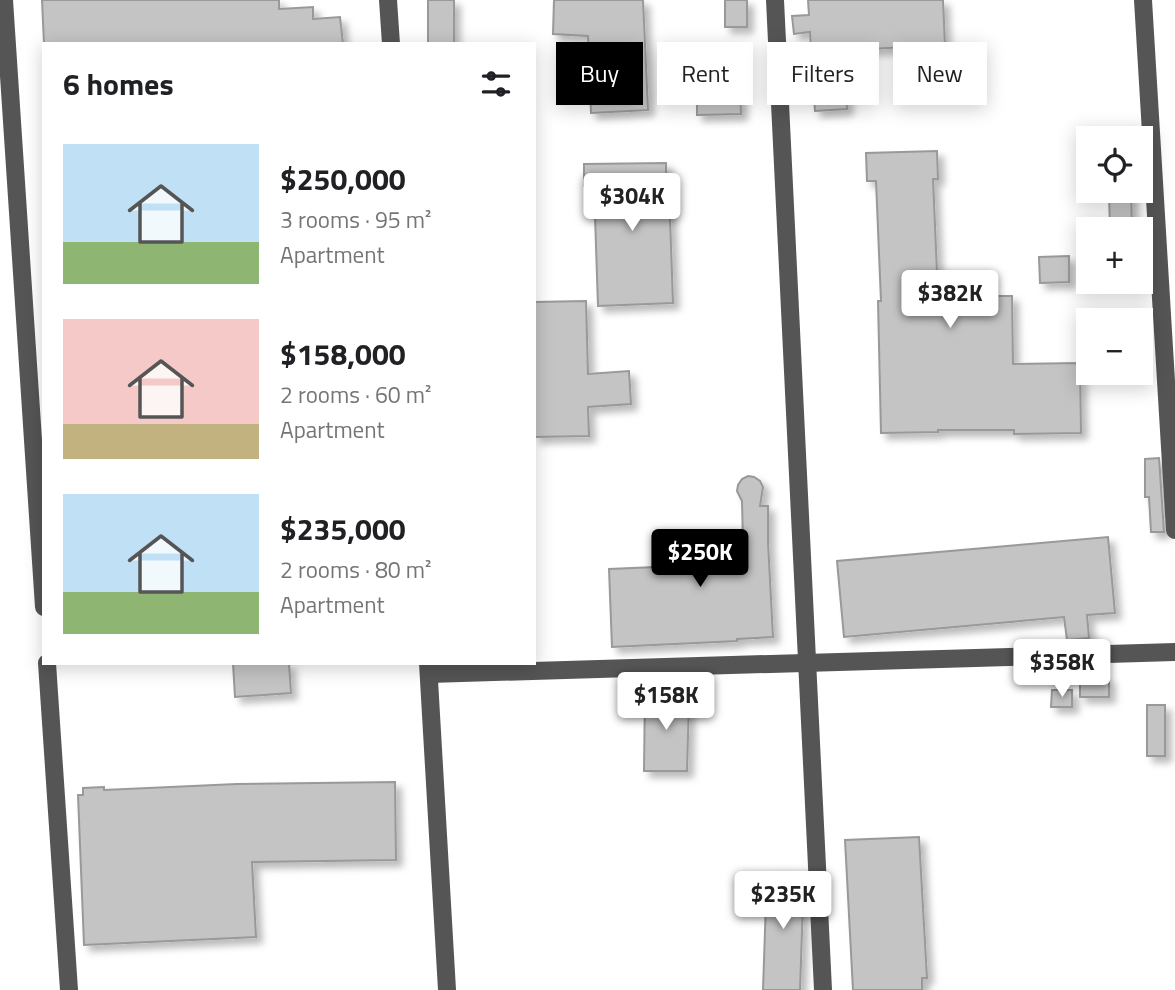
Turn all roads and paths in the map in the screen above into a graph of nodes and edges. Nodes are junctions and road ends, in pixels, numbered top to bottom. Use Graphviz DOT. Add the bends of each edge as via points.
graph roads {
  1 [pos="4,0"];
  2 [pos="388,0"];
  3 [pos="775,0"];
  4 [pos="1143,0"];
  5 [pos="391,42"];
  6 [pos="1175,530"];
  7 [pos="42,577"];
  8 [pos="1175,652"];
  9 [pos="807,663"];
  10 [pos="47,665"];
  11 [pos="428,669"];
  12 [pos="69,990"];
  13 [pos="447,990"];
  14 [pos="823,990"];
  1 -- 7 [label="street"];
  2 -- 5 [label="street"];
  3 -- 9 [label="street"];
  4 -- 6 [label="street"];
  8 -- 9 [label="street"];
  9 -- 11 [label="street"];
  9 -- 14 [label="street"];
  10 -- 12 [label="street"];
  11 -- 13 [label="street"];
}
